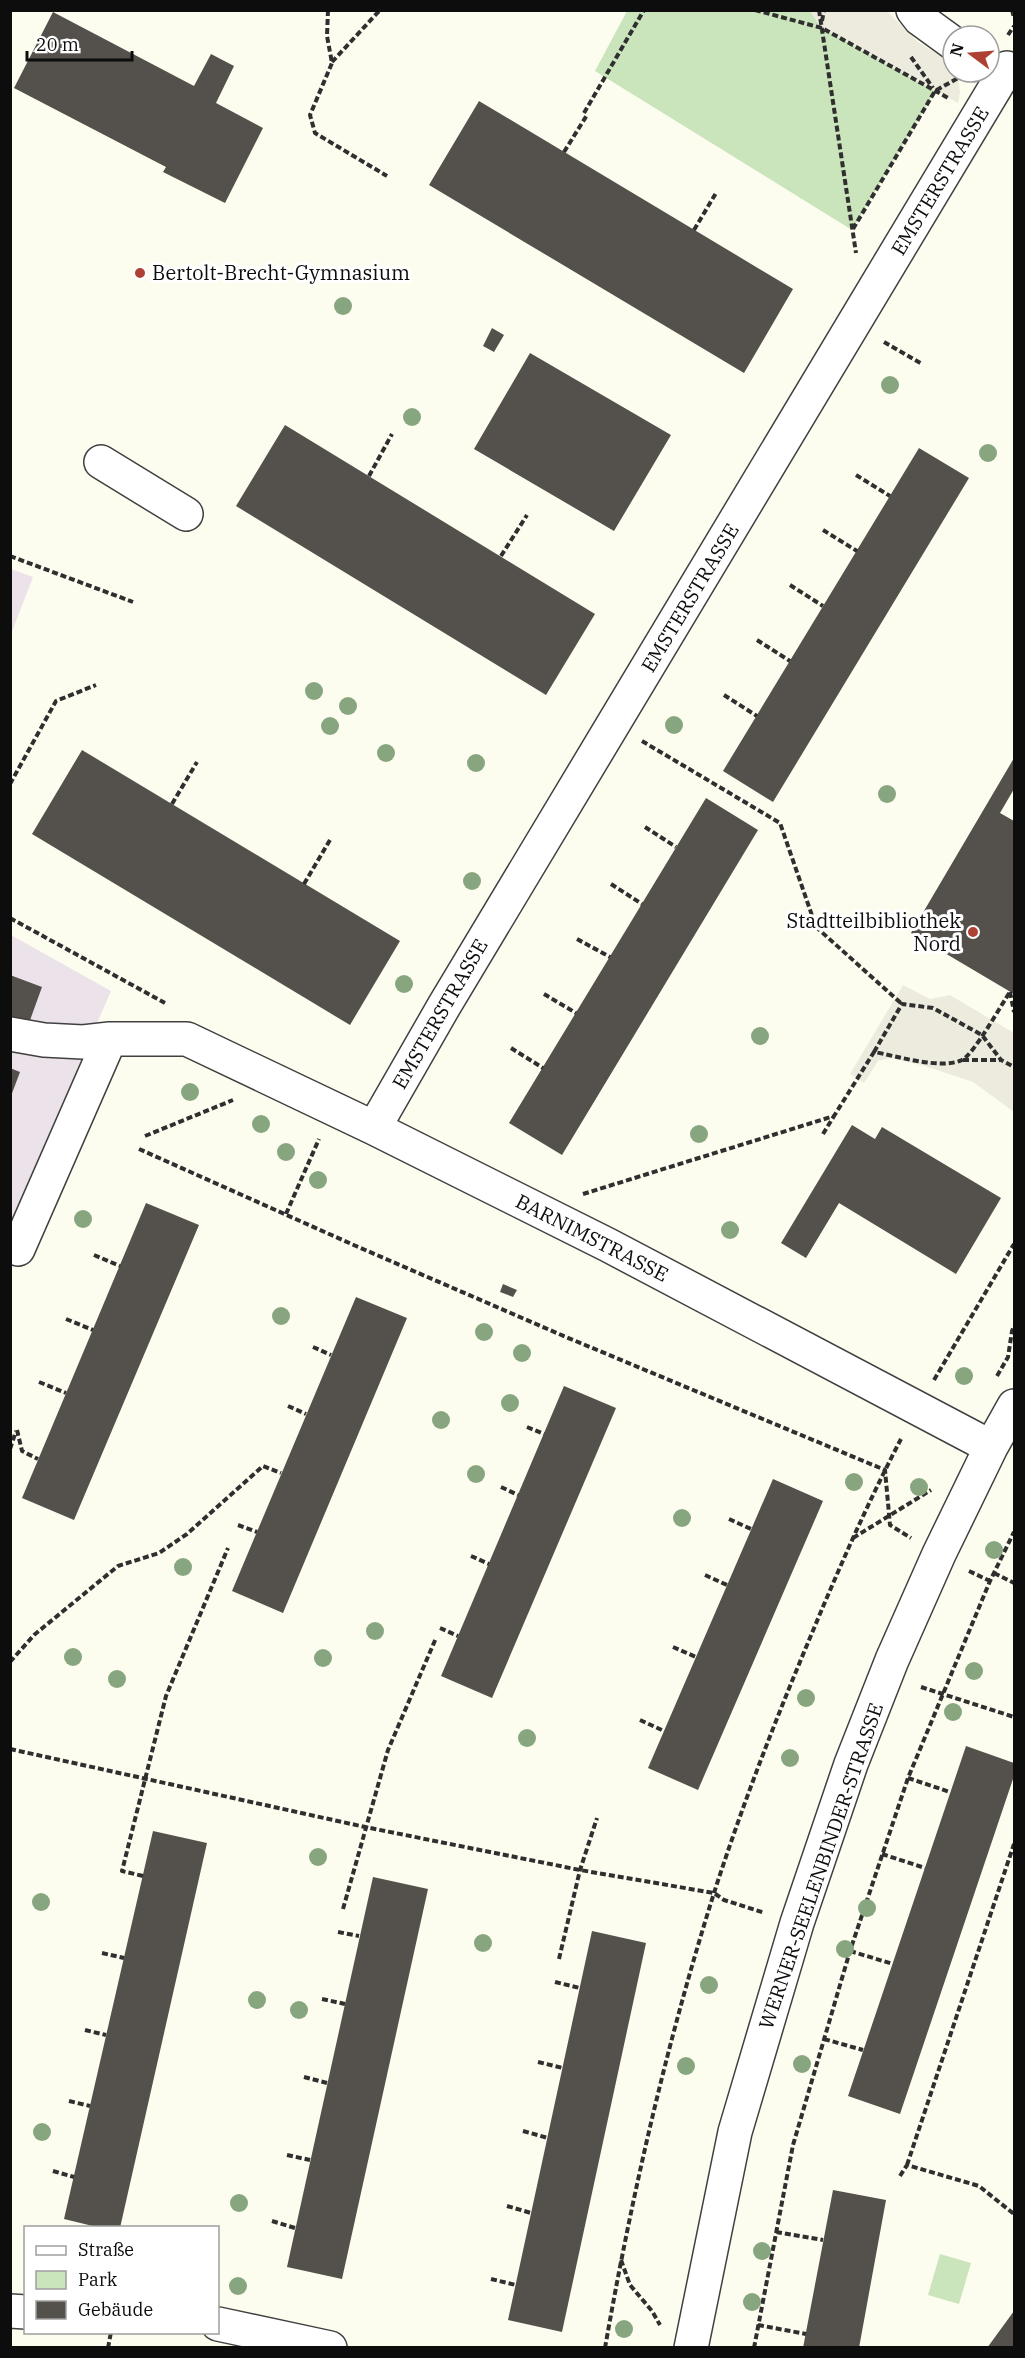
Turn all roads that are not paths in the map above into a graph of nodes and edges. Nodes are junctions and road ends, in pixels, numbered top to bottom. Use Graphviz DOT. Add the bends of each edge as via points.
graph roads {
  1 [pos="913,10"];
  2 [pos="941,34"];
  3 [pos="989,84"];
  4 [pos="101,462"];
  5 [pos="186,514"];
  6 [pos="10,1034"];
  7 [pos="110,1039"];
  8 [pos="374,1128"];
  9 [pos="18,1249"];
  10 [pos="1014,1406"];
  11 [pos="991,1447"];
  12 [pos="219,2324"];
  13 [pos="330,2348"];
  14 [pos="691,2348"];
  1 -- 2 [label="street"];
  3 -- 8 [label="street, EMSTERSTRASSE" via="979,115"];
  4 -- 5 [label="street"];
  6 -- 7 [label="street" via="82,1042"];
  7 -- 8 [label="street, BARNIMSTRASSE" via="187,1039"];
  7 -- 9 [label="street"];
  8 -- 11 [label="street, BARNIMSTRASSE" via="618,1250"];
  10 -- 11 [label="street, WERNER-SEELENBINDER-STRASSE"];
  11 -- 14 [label="street, WERNER-SEELENBINDER-STRASSE" via="892,1660 797,1923 735,2132"];
  12 -- 13 [label="street"];
}
